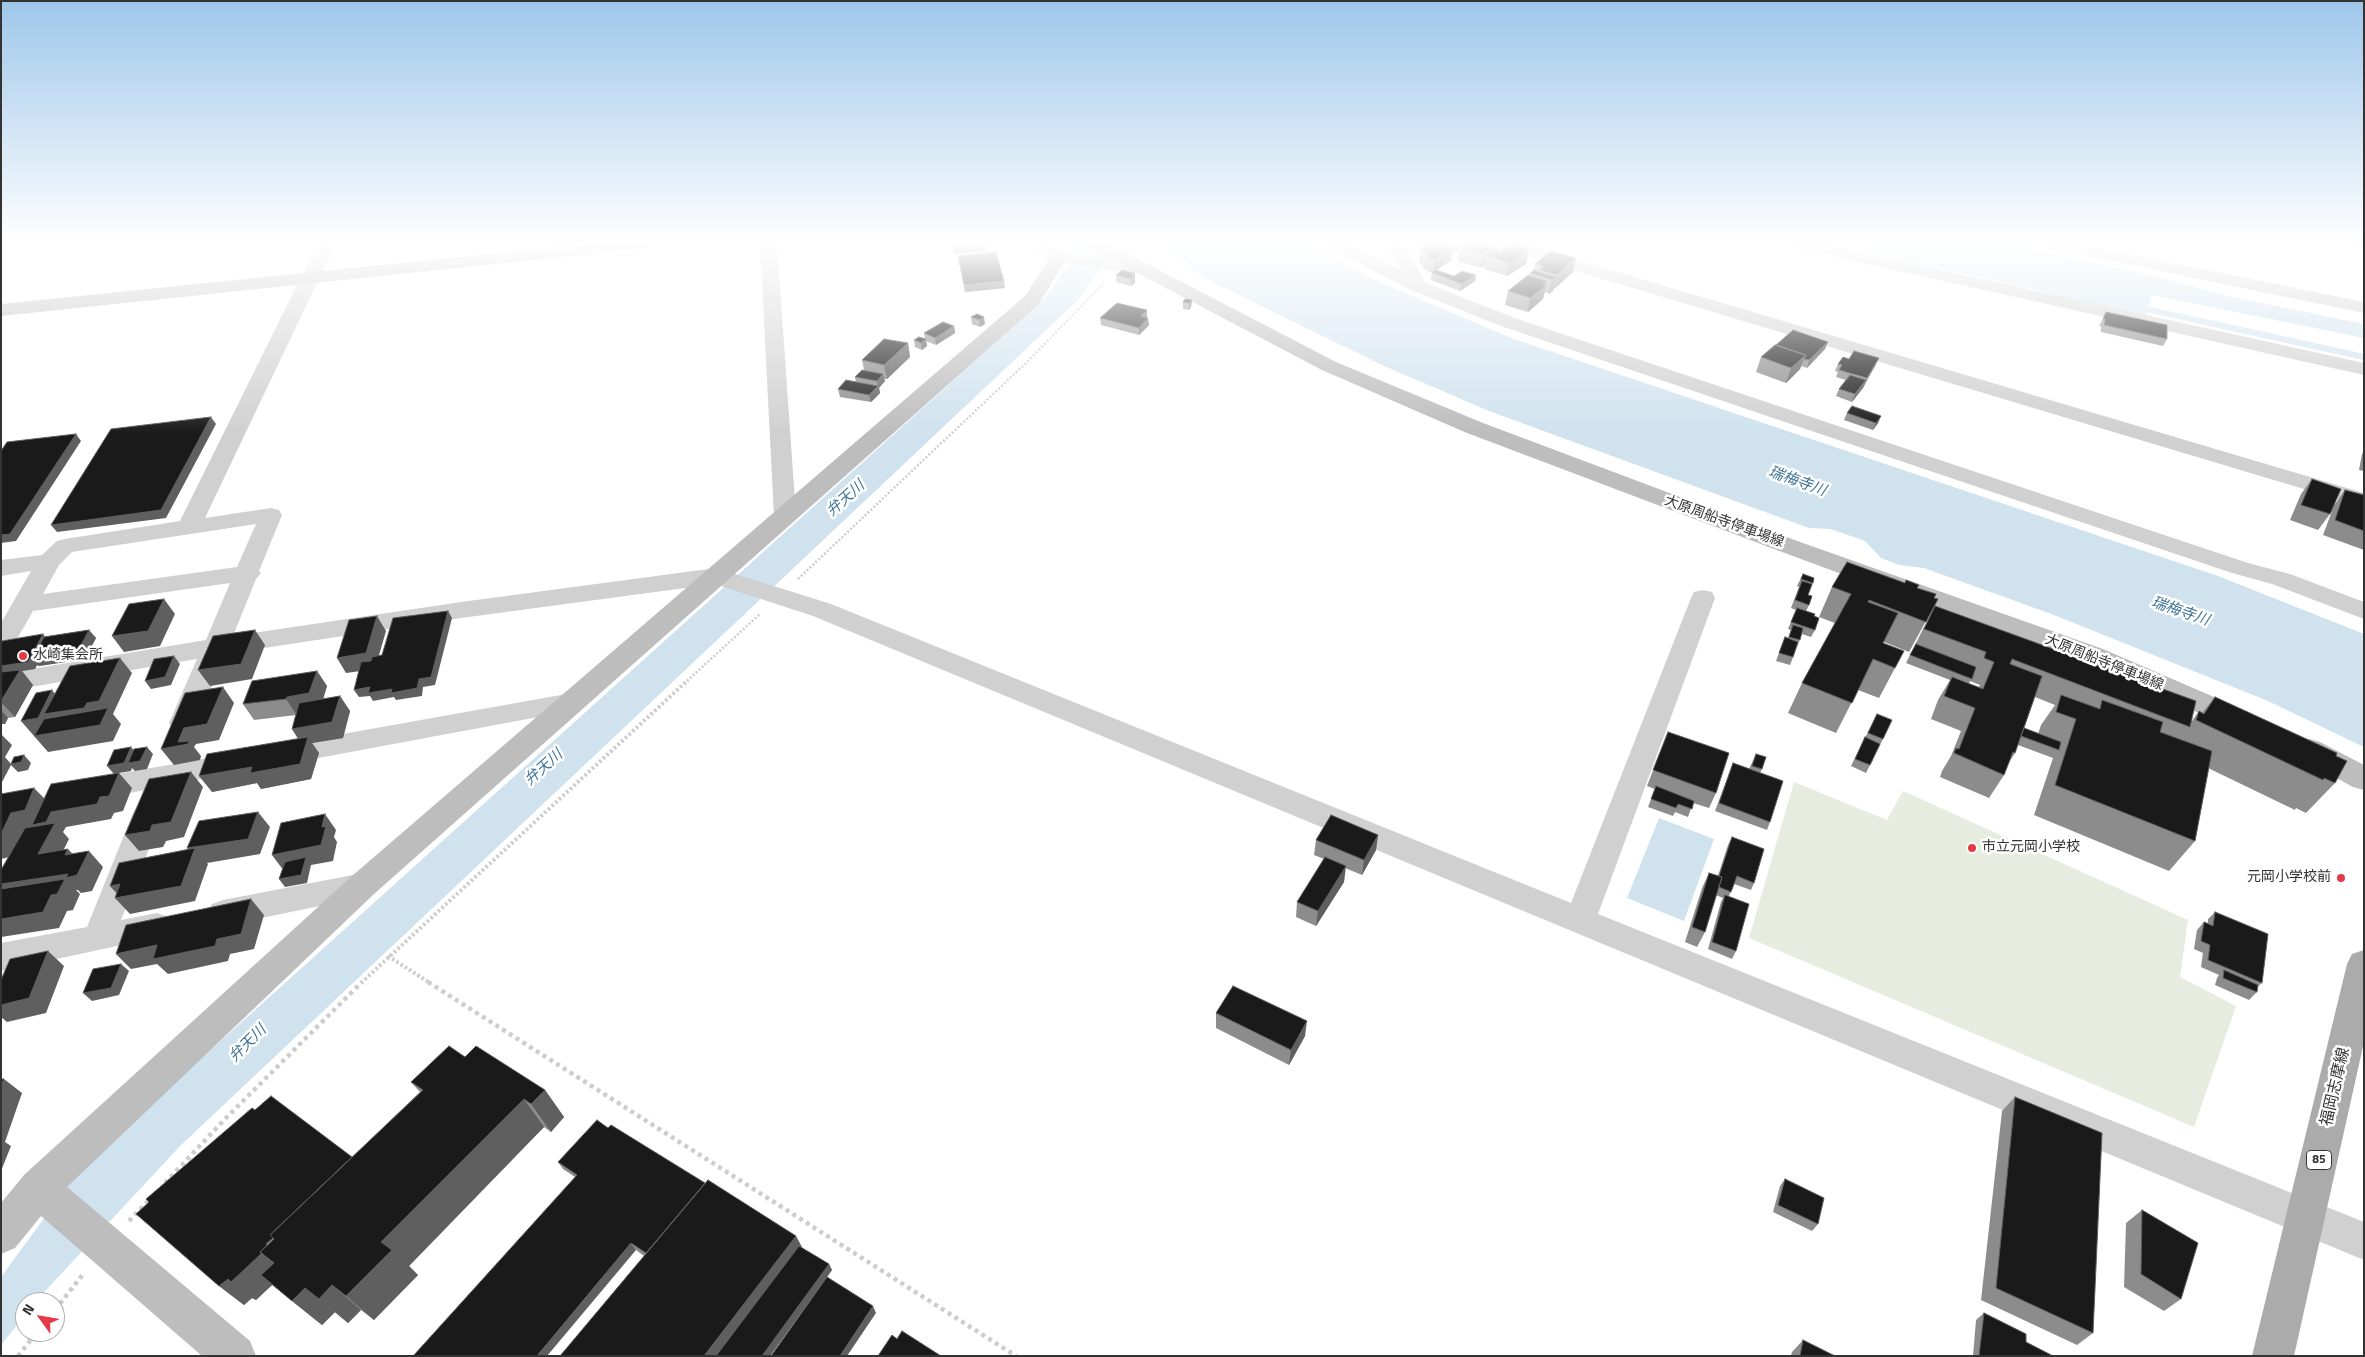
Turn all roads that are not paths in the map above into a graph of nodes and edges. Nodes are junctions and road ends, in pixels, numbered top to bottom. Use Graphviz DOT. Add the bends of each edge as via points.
graph roads {
  1 [pos="36,306"];
  2 [pos="295,306"];
  3 [pos="772,306"];
  4 [pos="1025,306"];
  5 [pos="1215,306"];
  6 [pos="1468,306"];
  7 [pos="1714,306"];
  8 [pos="2081,306"];
  9 [pos="1,310"];
  10 [pos="2364,369"];
  11 [pos="2364,500"];
  12 [pos="785,516"];
  13 [pos="189,527"];
  14 [pos="49,562"];
  15 [pos="1,568"];
  16 [pos="248,573"];
  17 [pos="716,576"];
  18 [pos="1703,598"];
  19 [pos="26,604"];
  20 [pos="2364,611"];
  21 [pos="1,645"];
  22 [pos="214,647"];
  23 [pos="1,683"];
  24 [pos="572,702"];
  25 [pos="2262,730"];
  26 [pos="2289,741"];
  27 [pos="162,777"];
  28 [pos="2364,780"];
  29 [pos="68,794"];
  30 [pos="363,885"];
  31 [pos="1580,921"];
  32 [pos="98,938"];
  33 [pos="1,957"];
  34 [pos="2364,964"];
  35 [pos="38,1188"];
  36 [pos="2306,1218"];
  37 [pos="1,1234"];
  38 [pos="2364,1241"];
  39 [pos="235,1356"];
  40 [pos="2273,1356"];
  1 -- 9 [label="street"];
  2 -- 13 [label="street"];
  3 -- 12 [label="street"];
  4 -- 12 [label="street"];
  5 -- 25 [label="street, 大原周船寺停車場線" via="1329,366 1466,424 2093,656"];
  6 -- 20 [label="street" via="1517,326 2221,562 2281,579"];
  7 -- 11 [label="street"];
  8 -- 10 [label="street"];
  12 -- 17 [label="street"];
  13 -- 14 [label="street" via="65,546"];
  13 -- 16 [label="street" via="271,515"];
  14 -- 15 [label="street"];
  14 -- 19 [label="street"];
  16 -- 19 [label="street"];
  16 -- 22 [label="street"];
  17 -- 22 [label="street"];
  17 -- 24 [label="street"];
  17 -- 31 [label="street" via="832,614"];
  18 -- 31 [label="street"];
  19 -- 21 [label="street"];
  22 -- 23 [label="street"];
  22 -- 27 [label="street"];
  24 -- 27 [label="street"];
  24 -- 30 [label="street"];
  26 -- 28 [label="street"];
  27 -- 29 [label="street"];
  27 -- 32 [label="street"];
  30 -- 32 [label="street"];
  30 -- 35 [label="street"];
  31 -- 36 [label="street"];
  32 -- 33 [label="street"];
  34 -- 36 [label="main road, 福岡志摩線 / 85"];
  35 -- 37 [label="street"];
  35 -- 39 [label="street"];
  36 -- 38 [label="street"];
  36 -- 40 [label="main road, 福岡志摩線 / 85"];
}
